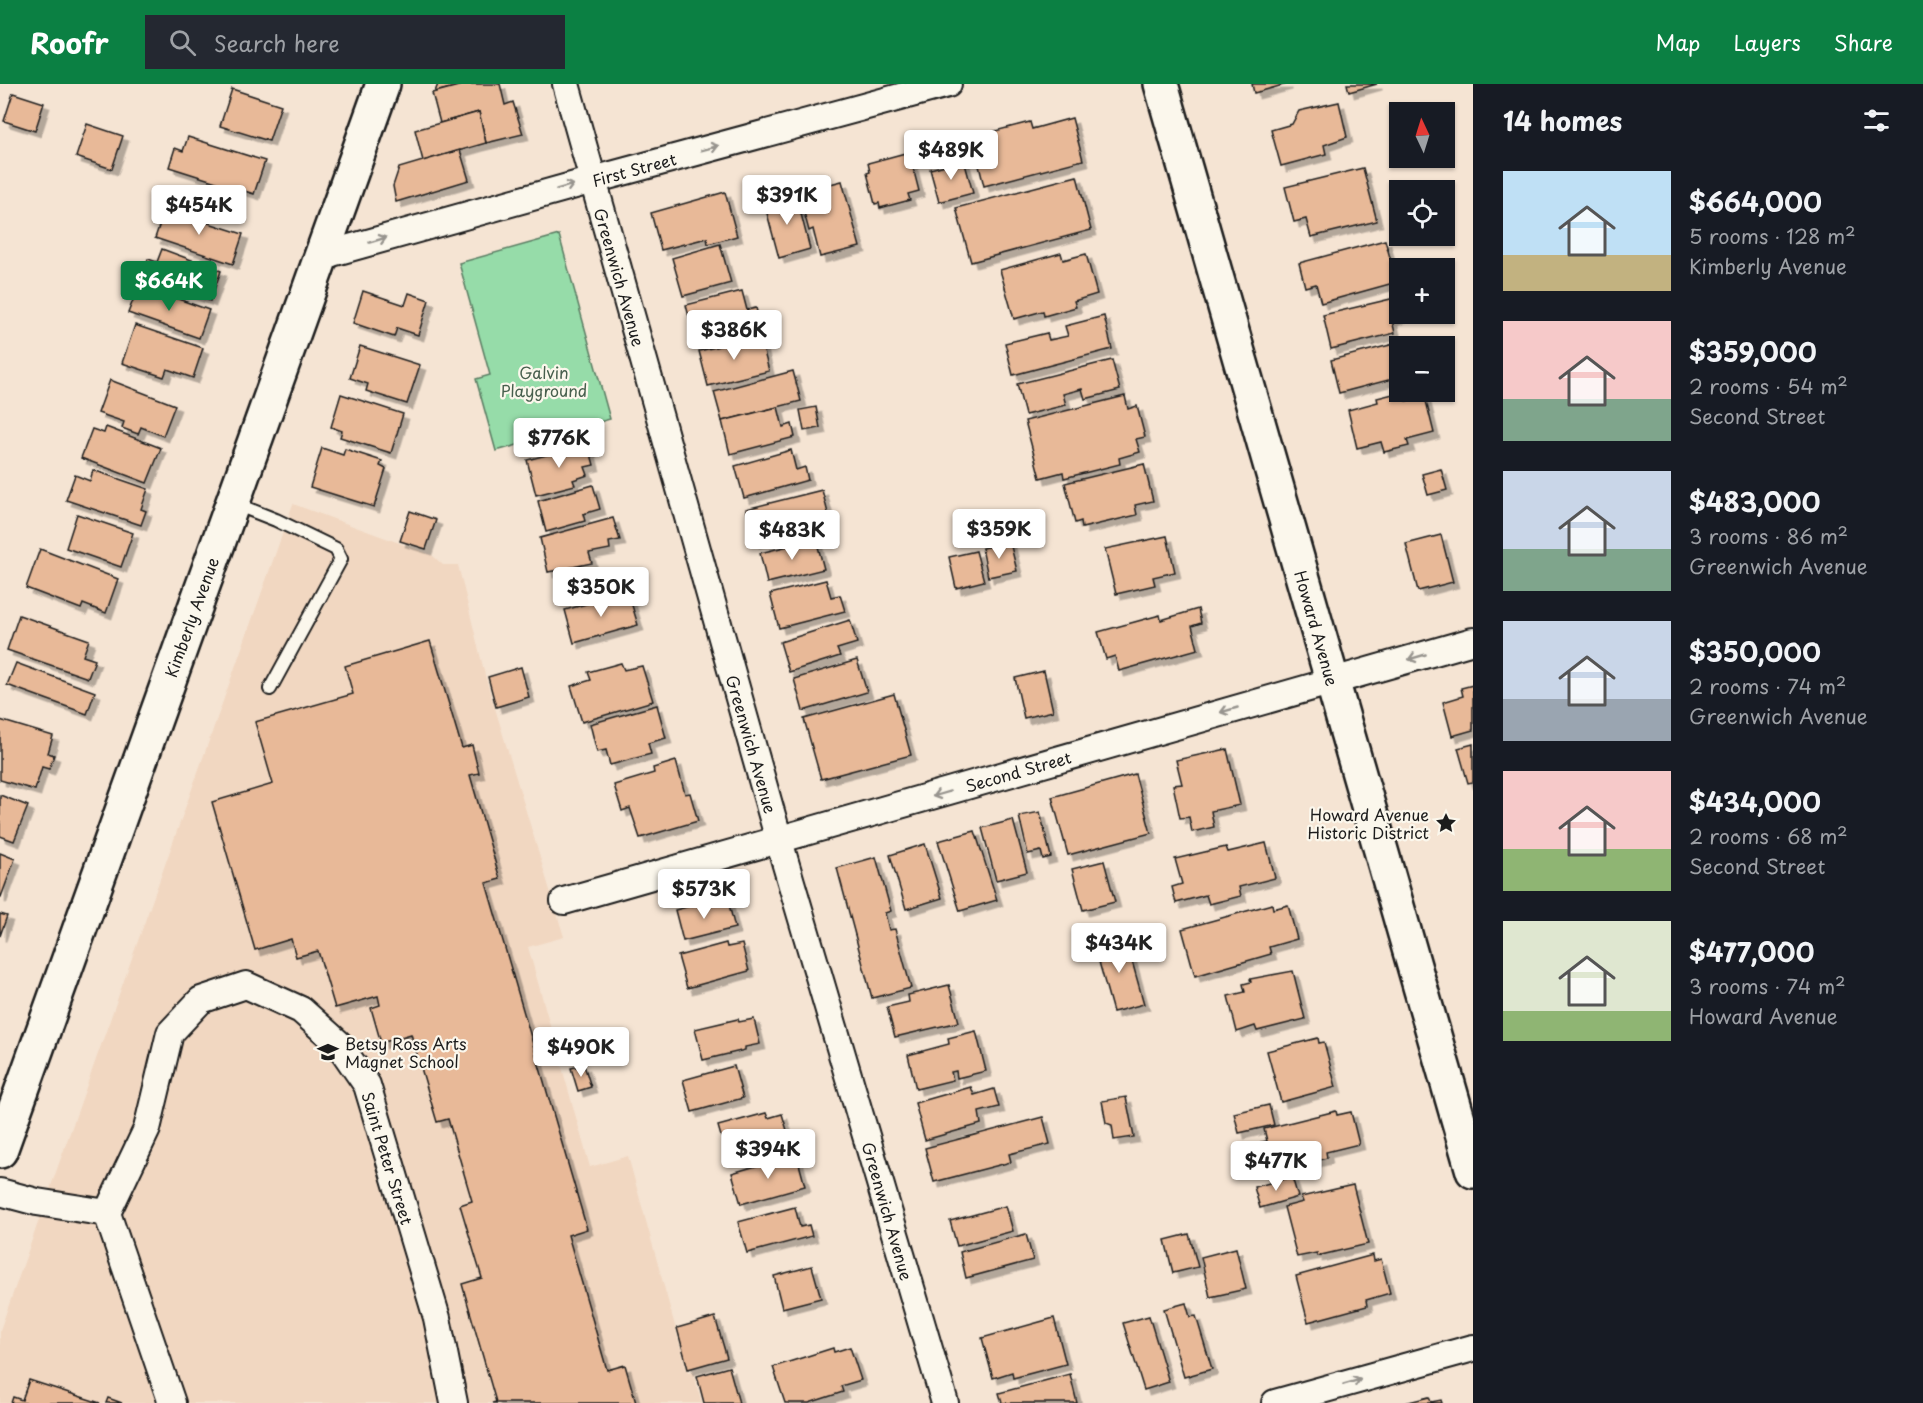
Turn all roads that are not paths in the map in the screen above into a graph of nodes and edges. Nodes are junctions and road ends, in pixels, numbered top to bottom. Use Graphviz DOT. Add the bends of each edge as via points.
graph roads {
  1 [pos="383,84"];
  2 [pos="566,84"];
  3 [pos="948,84"];
  4 [pos="1161,84"];
  5 [pos="593,180"];
  6 [pos="321,256"];
  7 [pos="232,503"];
  8 [pos="1473,641"];
  9 [pos="1332,681"];
  10 [pos="270,689"];
  11 [pos="779,840"];
  12 [pos="564,901"];
  13 [pos="0,1151"];
  14 [pos="1473,1171"];
  15 [pos="0,1192"];
  16 [pos="107,1214"];
  17 [pos="1473,1348"];
  18 [pos="172,1403"];
  19 [pos="454,1403"];
  20 [pos="945,1403"];
  21 [pos="1275,1403"];
  1 -- 6 [label="main road, Kimberly Avenue"];
  2 -- 5 [label="street, Greenwich Avenue"];
  5 -- 3 [label="street, First Street, one-way"];
  4 -- 9 [label="main road, Howard Avenue"];
  6 -- 5 [label="street, First Street, one-way"];
  5 -- 11 [label="street, Greenwich Avenue"];
  6 -- 7 [label="main road, Kimberly Avenue"];
  7 -- 10 [label="lane" via="336,549 341,559"];
  7 -- 13 [label="main road, Kimberly Avenue"];
  8 -- 9 [label="street, Second Street, one-way"];
  9 -- 11 [label="street, Second Street, one-way"];
  9 -- 14 [label="main road, Howard Avenue"];
  11 -- 12 [label="street, Second Street"];
  11 -- 20 [label="street, Greenwich Avenue"];
  15 -- 16 [label="street"];
  16 -- 18 [label="street"];
  16 -- 19 [label="street, Saint Peter Street" via="147,1129 170,1033 201,1000 246,985 301,1010 338,1043 367,1085 437,1318"];
  21 -- 17 [label="street, one-way"];
}
